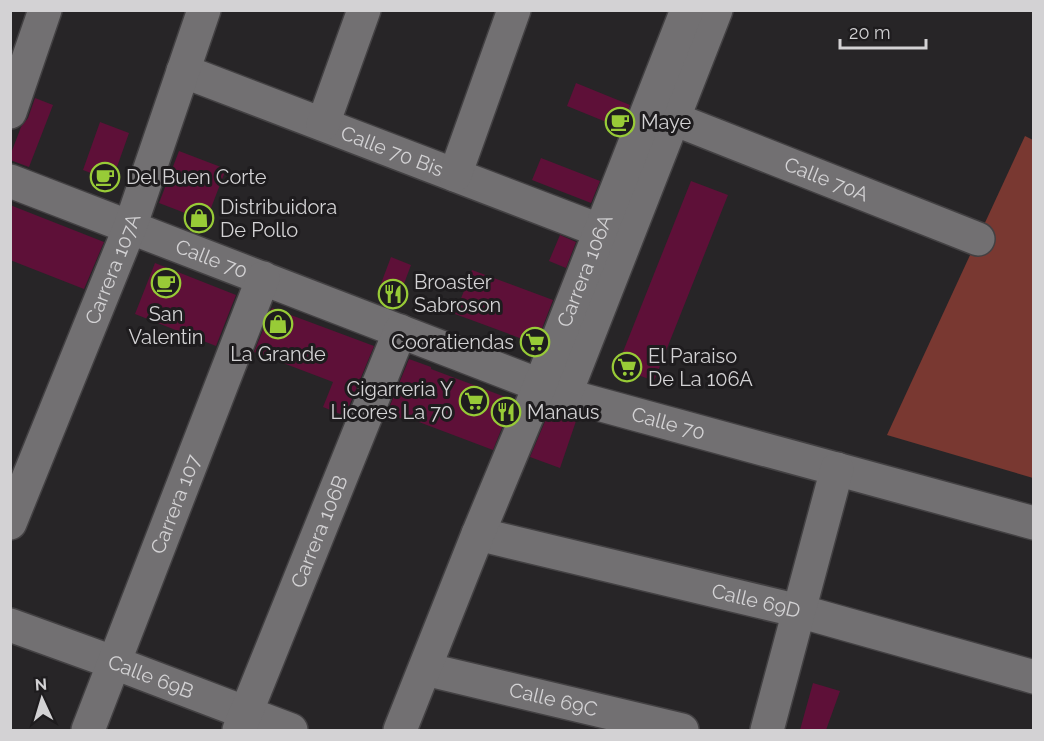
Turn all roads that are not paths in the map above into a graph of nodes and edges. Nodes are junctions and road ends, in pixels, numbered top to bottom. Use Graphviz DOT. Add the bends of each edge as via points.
graph roads {
  1 [pos="45,10"];
  2 [pos="204,10"];
  3 [pos="364,10"];
  4 [pos="514,10"];
  5 [pos="687,10"];
  6 [pos="716,10"];
  7 [pos="183,71"];
  8 [pos="10,112"];
  9 [pos="674,119"];
  10 [pos="323,124"];
  11 [pos="455,175"];
  12 [pos="10,181"];
  13 [pos="130,227"];
  14 [pos="600,231"];
  15 [pos="978,238"];
  16 [pos="263,279"];
  17 [pos="400,331"];
  18 [pos="552,390"];
  19 [pos="837,469"];
  20 [pos="10,522"];
  21 [pos="1034,523"];
  22 [pos="478,534"];
  23 [pos="800,611"];
  24 [pos="10,625"];
  25 [pos="115,663"];
  26 [pos="425,669"];
  27 [pos="1034,677"];
  28 [pos="242,722"];
  29 [pos="88,730"];
  30 [pos="291,730"];
  31 [pos="400,730"];
  32 [pos="681,730"];
  33 [pos="767,730"];
  1 -- 8 [label="street"];
  2 -- 7 [label="street, Carrera 107A"];
  3 -- 10 [label="street"];
  4 -- 11 [label="street"];
  5 -- 14 [label="street, Carrera 106A"];
  6 -- 9 [label="street, Carrera 106A"];
  7 -- 10 [label="street, Calle 70 Bis"];
  7 -- 13 [label="street, Carrera 107A"];
  9 -- 15 [label="street, Calle 70A"];
  9 -- 18 [label="street, Carrera 106A"];
  10 -- 11 [label="street, Calle 70 Bis"];
  11 -- 14 [label="street, Calle 70 Bis"];
  12 -- 13 [label="street, Calle 70"];
  13 -- 16 [label="street, Calle 70"];
  13 -- 20 [label="street, Carrera 107A"];
  14 -- 18 [label="street, Carrera 106A"];
  16 -- 17 [label="street, Calle 70"];
  16 -- 25 [label="street, Carrera 107"];
  17 -- 18 [label="street, Calle 70"];
  17 -- 28 [label="street, Carrera 106B"];
  18 -- 19 [label="street, Calle 70"];
  18 -- 22 [label="street, Carrera 106A"];
  19 -- 21 [label="street, Calle 70"];
  19 -- 23 [label="street"];
  22 -- 23 [label="street, Calle 69D"];
  22 -- 26 [label="street, Carrera 106A"];
  23 -- 27 [label="street, Calle 69D"];
  23 -- 33 [label="street"];
  24 -- 25 [label="street, Calle 69B"];
  25 -- 28 [label="street, Calle 69B"];
  25 -- 29 [label="street, Carrera 107"];
  26 -- 31 [label="street, Carrera 106A"];
  26 -- 32 [label="street, Calle 69C"];
  28 -- 30 [label="street, Calle 69B"];
}
